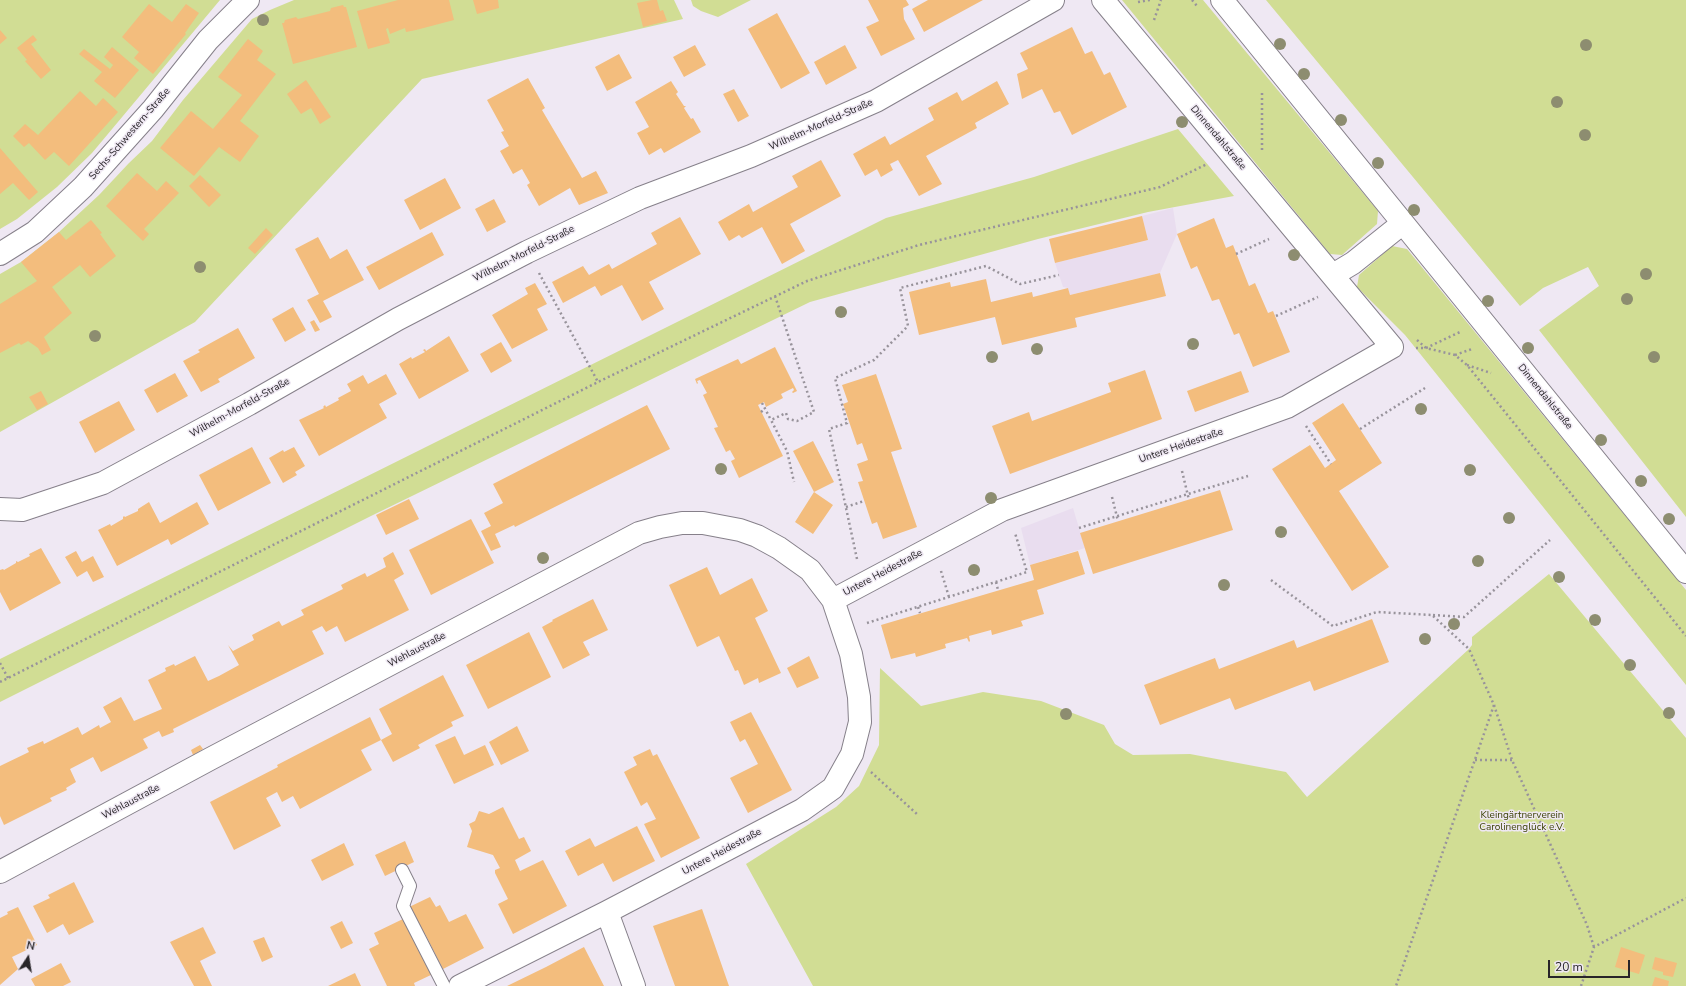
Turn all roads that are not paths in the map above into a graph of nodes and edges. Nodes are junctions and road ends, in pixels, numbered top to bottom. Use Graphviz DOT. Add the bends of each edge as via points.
graph roads {
  1 [pos="248,0"];
  2 [pos="1053,0"];
  3 [pos="1103,0"];
  4 [pos="1222,0"];
  5 [pos="1404,222"];
  6 [pos="0,254"];
  7 [pos="1337,280"];
  8 [pos="1392,347"];
  9 [pos="0,509"];
  10 [pos="1686,572"];
  11 [pos="833,600"];
  12 [pos="402,870"];
  13 [pos="0,872"];
  14 [pos="607,912"];
  15 [pos="444,986"];
  16 [pos="460,986"];
  17 [pos="634,986"];
  1 -- 6 [label="street, Sechs-Schwestern-Straße" via="208,40 153,109 83,187 35,232"];
  2 -- 9 [label="street, Wilhelm-Morfeld-Straße" via="876,101 751,156 640,198 527,252 398,319 256,400 102,483 22,510"];
  3 -- 7 [label="street, Dinnendahlstraße"];
  4 -- 5 [label="street, Dinnendahlstraße"];
  5 -- 7 [label="street" via="1353,263"];
  5 -- 10 [label="street, Dinnendahlstraße"];
  7 -- 8 [label="street, Dinnendahlstraße"];
  8 -- 11 [label="street, Untere Heidestraße" via="1292,404 1002,510"];
  11 -- 13 [label="street, Wehlaustraße" via="810,570 779,548 740,530 703,523 682,523 639,533"];
  11 -- 14 [label="street, Untere Heidestraße" via="851,654 859,697 860,722 852,754 833,788 802,810"];
  12 -- 15 [label="lane" via="410,886 403,906"];
  14 -- 16 [label="street, Untere Heidestraße"];
  14 -- 17 [label="street"];
}
